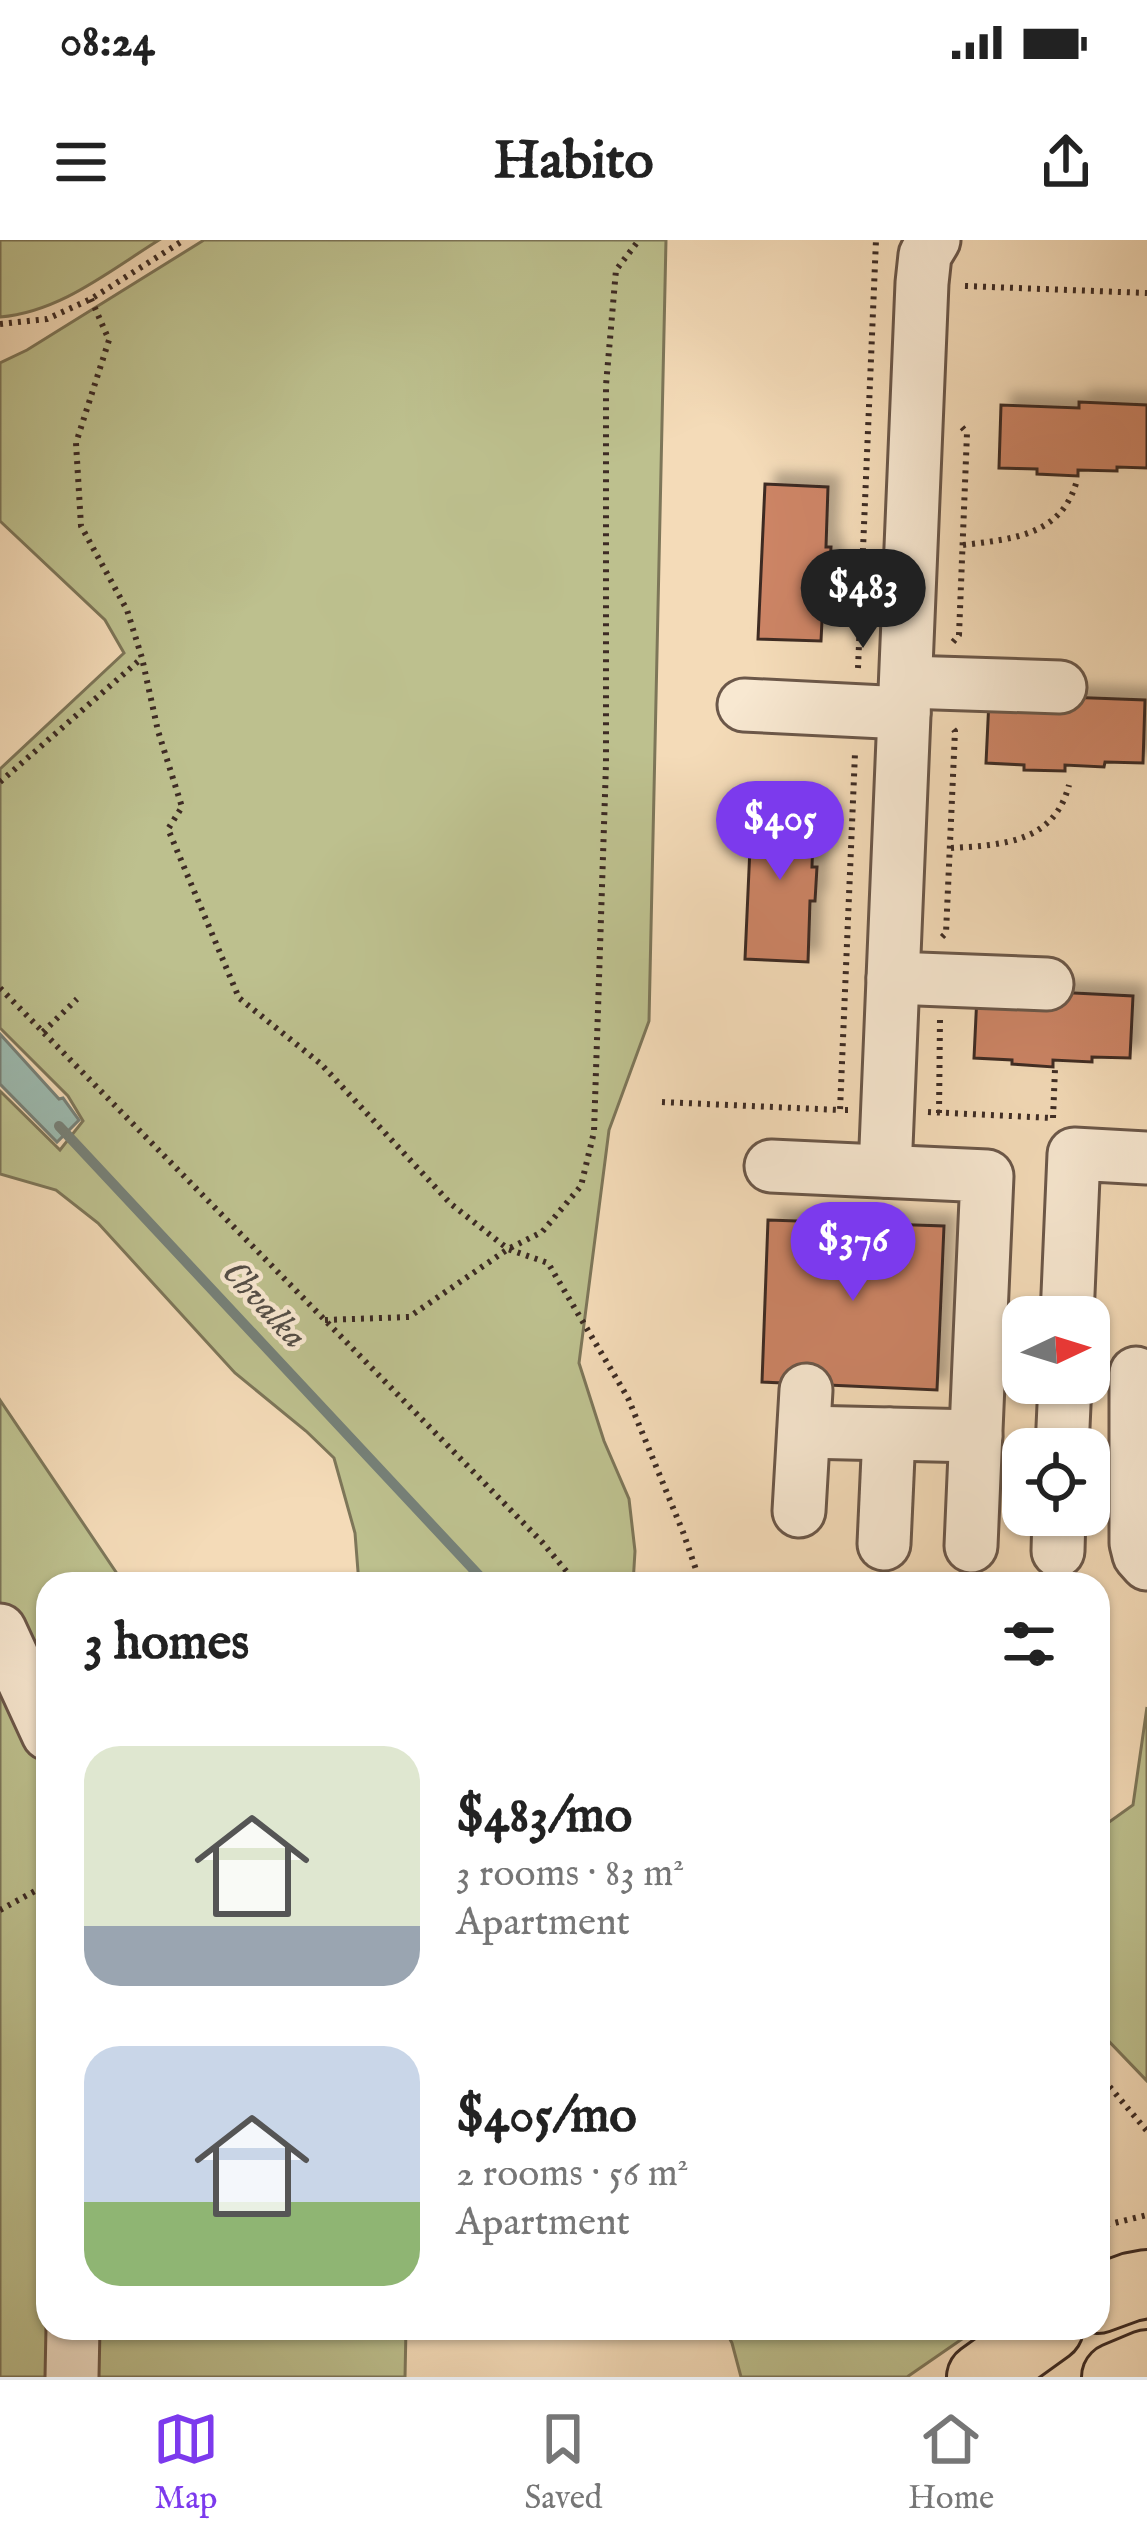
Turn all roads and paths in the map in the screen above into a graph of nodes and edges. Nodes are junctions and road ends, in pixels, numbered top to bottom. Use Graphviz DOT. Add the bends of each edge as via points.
graph roads {
  1 [pos="184,240"];
  2 [pos="639,240"];
  3 [pos="940,262"];
  4 [pos="1147,293"];
  5 [pos="91,299"];
  6 [pos="0,324"];
  7 [pos="953,419"];
  8 [pos="1077,480"];
  9 [pos="963,545"];
  10 [pos="142,658"];
  11 [pos="1060,687"];
  12 [pos="914,693"];
  13 [pos="744,706"];
  14 [pos="0,782"];
  15 [pos="1069,785"];
  16 [pos="950,848"];
  17 [pos="908,979"];
  18 [pos="1047,984"];
  19 [pos="0,988"];
  20 [pos="77,999"];
  21 [pos="43,1032"];
  22 [pos="1055,1069"];
  23 [pos="662,1102"];
  24 [pos="864,1110"];
  25 [pos="1147,1158"];
  26 [pos="771,1166"];
  27 [pos="885,1171"];
  28 [pos="508,1249"];
  29 [pos="1068,1296"];
  30 [pos="325,1320"];
  31 [pos="1001,1370"];
  32 [pos="1124,1372"];
  33 [pos="889,1434"];
  34 [pos="976,1436"];
  35 [pos="799,1511"];
  36 [pos="884,1544"];
  37 [pos="971,1546"];
  38 [pos="1147,1564"];
  39 [pos="567,1572"];
  40 [pos="696,1572"];
  41 [pos="0,1630"];
  42 [pos="36,1708"];
  43 [pos="36,1890"];
  44 [pos="0,1910"];
  45 [pos="1110,2087"];
  46 [pos="1147,2131"];
  47 [pos="1147,2215"];
  48 [pos="1110,2224"];
  49 [pos="1147,2284"];
  50 [pos="1110,2295"];
  51 [pos="73,2340"];
  52 [pos="1032,2340"];
  53 [pos="1147,2364"];
  54 [pos="72,2377"];
  55 [pos="981,2377"];
  56 [pos="1116,2377"];
  1 -- 5 [label="path"];
  2 -- 28 [label="path" via="616,270 606,385 606,764 594,1132 581,1186 542,1232"];
  3 -- 4 [label="path"];
  3 -- 12 [label="street" via="926,255 922,284"];
  5 -- 6 [label="path" via="46,320"];
  5 -- 10 [label="path" via="109,340 76,443 81,526 127,610"];
  7 -- 9 [label="path" via="967,433"];
  8 -- 9 [label="path" via="1072,498 1046,525"];
  9 -- 12 [label="path" via="959,635"];
  10 -- 14 [label="path"];
  10 -- 28 [label="path" via="182,807 168,829 239,998 321,1064 452,1204"];
  11 -- 12 [label="street"];
  12 -- 13 [label="street"];
  12 -- 16 [label="path" via="955,731"];
  12 -- 17 [label="street"];
  15 -- 16 [label="path" via="1064,803 1038,830 1013,842"];
  16 -- 17 [label="path" via="946,933"];
  17 -- 18 [label="street"];
  17 -- 22 [label="path" via="942,1021 939,1113 1053,1118"];
  17 -- 24 [label="street"];
  19 -- 21 [label="path"];
  20 -- 21 [label="path"];
  21 -- 30 [label="path"];
  23 -- 24 [label="path"];
  24 -- 27 [label="street"];
  25 -- 29 [label="street" via="1073,1154"];
  26 -- 27 [label="street"];
  27 -- 31 [label="street" via="988,1176"];
  28 -- 30 [label="path" via="409,1317"];
  28 -- 40 [label="path" via="548,1264 628,1398"];
  30 -- 39 [label="path"];
  31 -- 34 [label="street"];
  32 -- 38 [label="street" via="1136,1543"];
  33 -- 34 [label="street"];
  33 -- 35 [label="street" via="805,1411"];
  33 -- 36 [label="street"];
  34 -- 37 [label="street"];
  41 -- 42 [label="street"];
  43 -- 44 [label="path"];
  45 -- 46 [label="path"];
  47 -- 48 [label="path"];
  49 -- 50 [label="main road"];
  51 -- 54 [label="street"];
  52 -- 55 [label="main road"];
  53 -- 56 [label="main road"];
}
